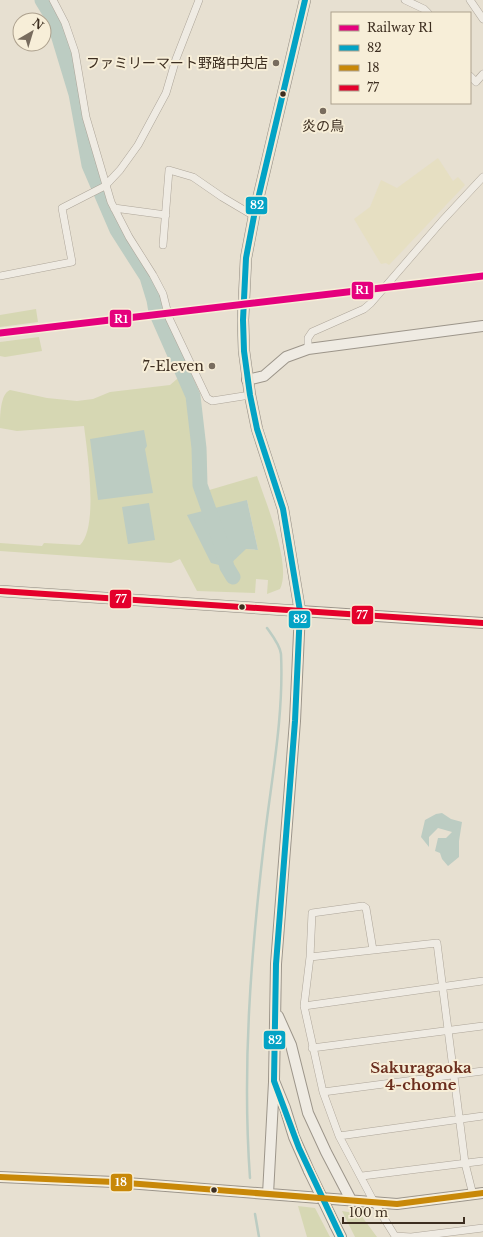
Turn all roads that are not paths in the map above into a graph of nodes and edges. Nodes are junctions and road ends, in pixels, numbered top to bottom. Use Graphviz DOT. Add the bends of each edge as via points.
graph roads {
  1 [pos="53,0"];
  2 [pos="200,0"];
  3 [pos="305,0"];
  4 [pos="405,0"];
  5 [pos="470,0"];
  6 [pos="427,12"];
  7 [pos="483,19"];
  8 [pos="483,74"];
  9 [pos="471,77"];
  10 [pos="483,177"];
  11 [pos="101,188"];
  12 [pos="114,208"];
  13 [pos="166,215"];
  14 [pos="254,216"];
  15 [pos="163,245"];
  16 [pos="0,276"];
  17 [pos="483,326"];
  18 [pos="308,349"];
  19 [pos="247,380"];
  20 [pos="250,395"];
  21 [pos="0,591"];
  22 [pos="300,611"];
  23 [pos="483,623"];
  24 [pos="373,950"];
  25 [pos="310,957"];
  26 [pos="483,980"];
  27 [pos="444,986"];
  28 [pos="304,1006"];
  29 [pos="276,1010"];
  30 [pos="483,1026"];
  31 [pos="449,1030"];
  32 [pos="312,1048"];
  33 [pos="483,1071"];
  34 [pos="453,1074"];
  35 [pos="274,1081"];
  36 [pos="323,1092"];
  37 [pos="483,1116"];
  38 [pos="460,1119"];
  39 [pos="339,1136"];
  40 [pos="483,1161"];
  41 [pos="465,1163"];
  42 [pos="362,1176"];
  43 [pos="0,1178"];
  44 [pos="268,1194"];
  45 [pos="478,1194"];
  46 [pos="351,1200"];
  47 [pos="374,1202"];
  48 [pos="483,1228"];
  49 [pos="341,1237"];
  1 -- 11 [label="street" via="65,23 75,52"];
  2 -- 11 [label="street" via="176,59 166,93 138,146 120,170"];
  3 -- 14 [label="main road"];
  4 -- 6 [label="street"];
  5 -- 7 [label="street"];
  8 -- 9 [label="street" via="476,82"];
  10 -- 18 [label="street" via="371,303 364,309 312,332 308,338"];
  11 -- 12 [label="street"];
  11 -- 16 [label="street" via="62,208 72,262"];
  12 -- 13 [label="street"];
  12 -- 20 [label="street" via="129,238 154,275 163,294 169,318 207,398 212,401"];
  13 -- 14 [label="street" via="169,170 193,177"];
  13 -- 15 [label="street"];
  14 -- 19 [label="main road" via="244,282 244,351"];
  17 -- 18 [label="street"];
  18 -- 19 [label="street" via="286,357 264,376"];
  19 -- 20 [label="main road"];
  20 -- 22 [label="main road" via="257,429 283,509"];
  21 -- 22 [label="main road"];
  22 -- 23 [label="street"];
  22 -- 29 [label="street" via="295,721 276,964"];
  24 -- 25 [label="street"];
  24 -- 25 [label="street" via="368,910 363,906 312,913"];
  24 -- 27 [label="street" via="437,944"];
  25 -- 28 [label="street"];
  26 -- 27 [label="street"];
  27 -- 28 [label="street"];
  27 -- 31 [label="street"];
  28 -- 32 [label="street"];
  29 -- 35 [label="street"];
  29 -- 46 [label="street" via="291,1045 308,1113"];
  30 -- 31 [label="street"];
  31 -- 32 [label="street"];
  31 -- 34 [label="street"];
  32 -- 36 [label="street"];
  33 -- 34 [label="street"];
  34 -- 36 [label="street"];
  34 -- 38 [label="street"];
  35 -- 44 [label="street"];
  35 -- 49 [label="street, bridge" via="294,1137"];
  36 -- 39 [label="street"];
  37 -- 38 [label="street"];
  38 -- 39 [label="street"];
  38 -- 41 [label="street"];
  39 -- 42 [label="street"];
  40 -- 41 [label="street"];
  41 -- 42 [label="street"];
  41 -- 45 [label="street"];
  42 -- 47 [label="street"];
  43 -- 44 [label="street" via="114,1182"];
  44 -- 46 [label="street"];
  45 -- 47 [label="street" via="397,1204"];
  46 -- 47 [label="street"];
  47 -- 48 [label="street" via="395,1236 411,1237"];
}
